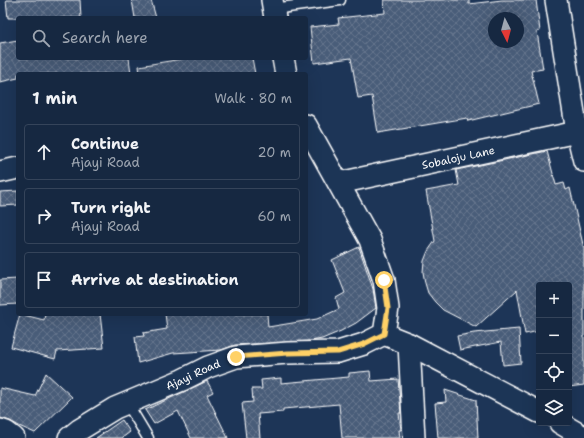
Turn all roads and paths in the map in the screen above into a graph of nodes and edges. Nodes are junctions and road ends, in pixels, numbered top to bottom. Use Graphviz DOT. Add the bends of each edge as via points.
graph roads {
  1 [pos="340,0"];
  2 [pos="556,0"];
  3 [pos="273,9"];
  4 [pos="283,60"];
  5 [pos="286,72"];
  6 [pos="308,129"];
  7 [pos="577,132"];
  8 [pos="584,161"];
  9 [pos="16,168"];
  10 [pos="0,172"];
  11 [pos="339,183"];
  12 [pos="384,334"];
  13 [pos="408,344"];
  14 [pos="127,403"];
  15 [pos="536,410"];
  16 [pos="565,426"];
  17 [pos="0,430"];
  18 [pos="584,437"];
  19 [pos="14,438"];
  20 [pos="69,438"];
  21 [pos="148,438"];
  22 [pos="414,438"];
  1 -- 3 [label="lane"];
  2 -- 7 [label="street"];
  4 -- 5 [label="street"];
  6 -- 11 [label="street"];
  7 -- 8 [label="street"];
  7 -- 11 [label="street, Sobaloju Lane"];
  9 -- 10 [label="street"];
  11 -- 12 [label="street" via="370,240 384,280 388,308"];
  12 -- 13 [label="street"];
  12 -- 14 [label="street, Ajayi Road" via="364,344 338,352 236,357"];
  13 -- 15 [label="street"];
  13 -- 22 [label="street"];
  14 -- 20 [label="street, Ajayi Road" via="91,422"];
  14 -- 21 [label="lane"];
  16 -- 18 [label="street"];
  17 -- 19 [label="street"];
}
